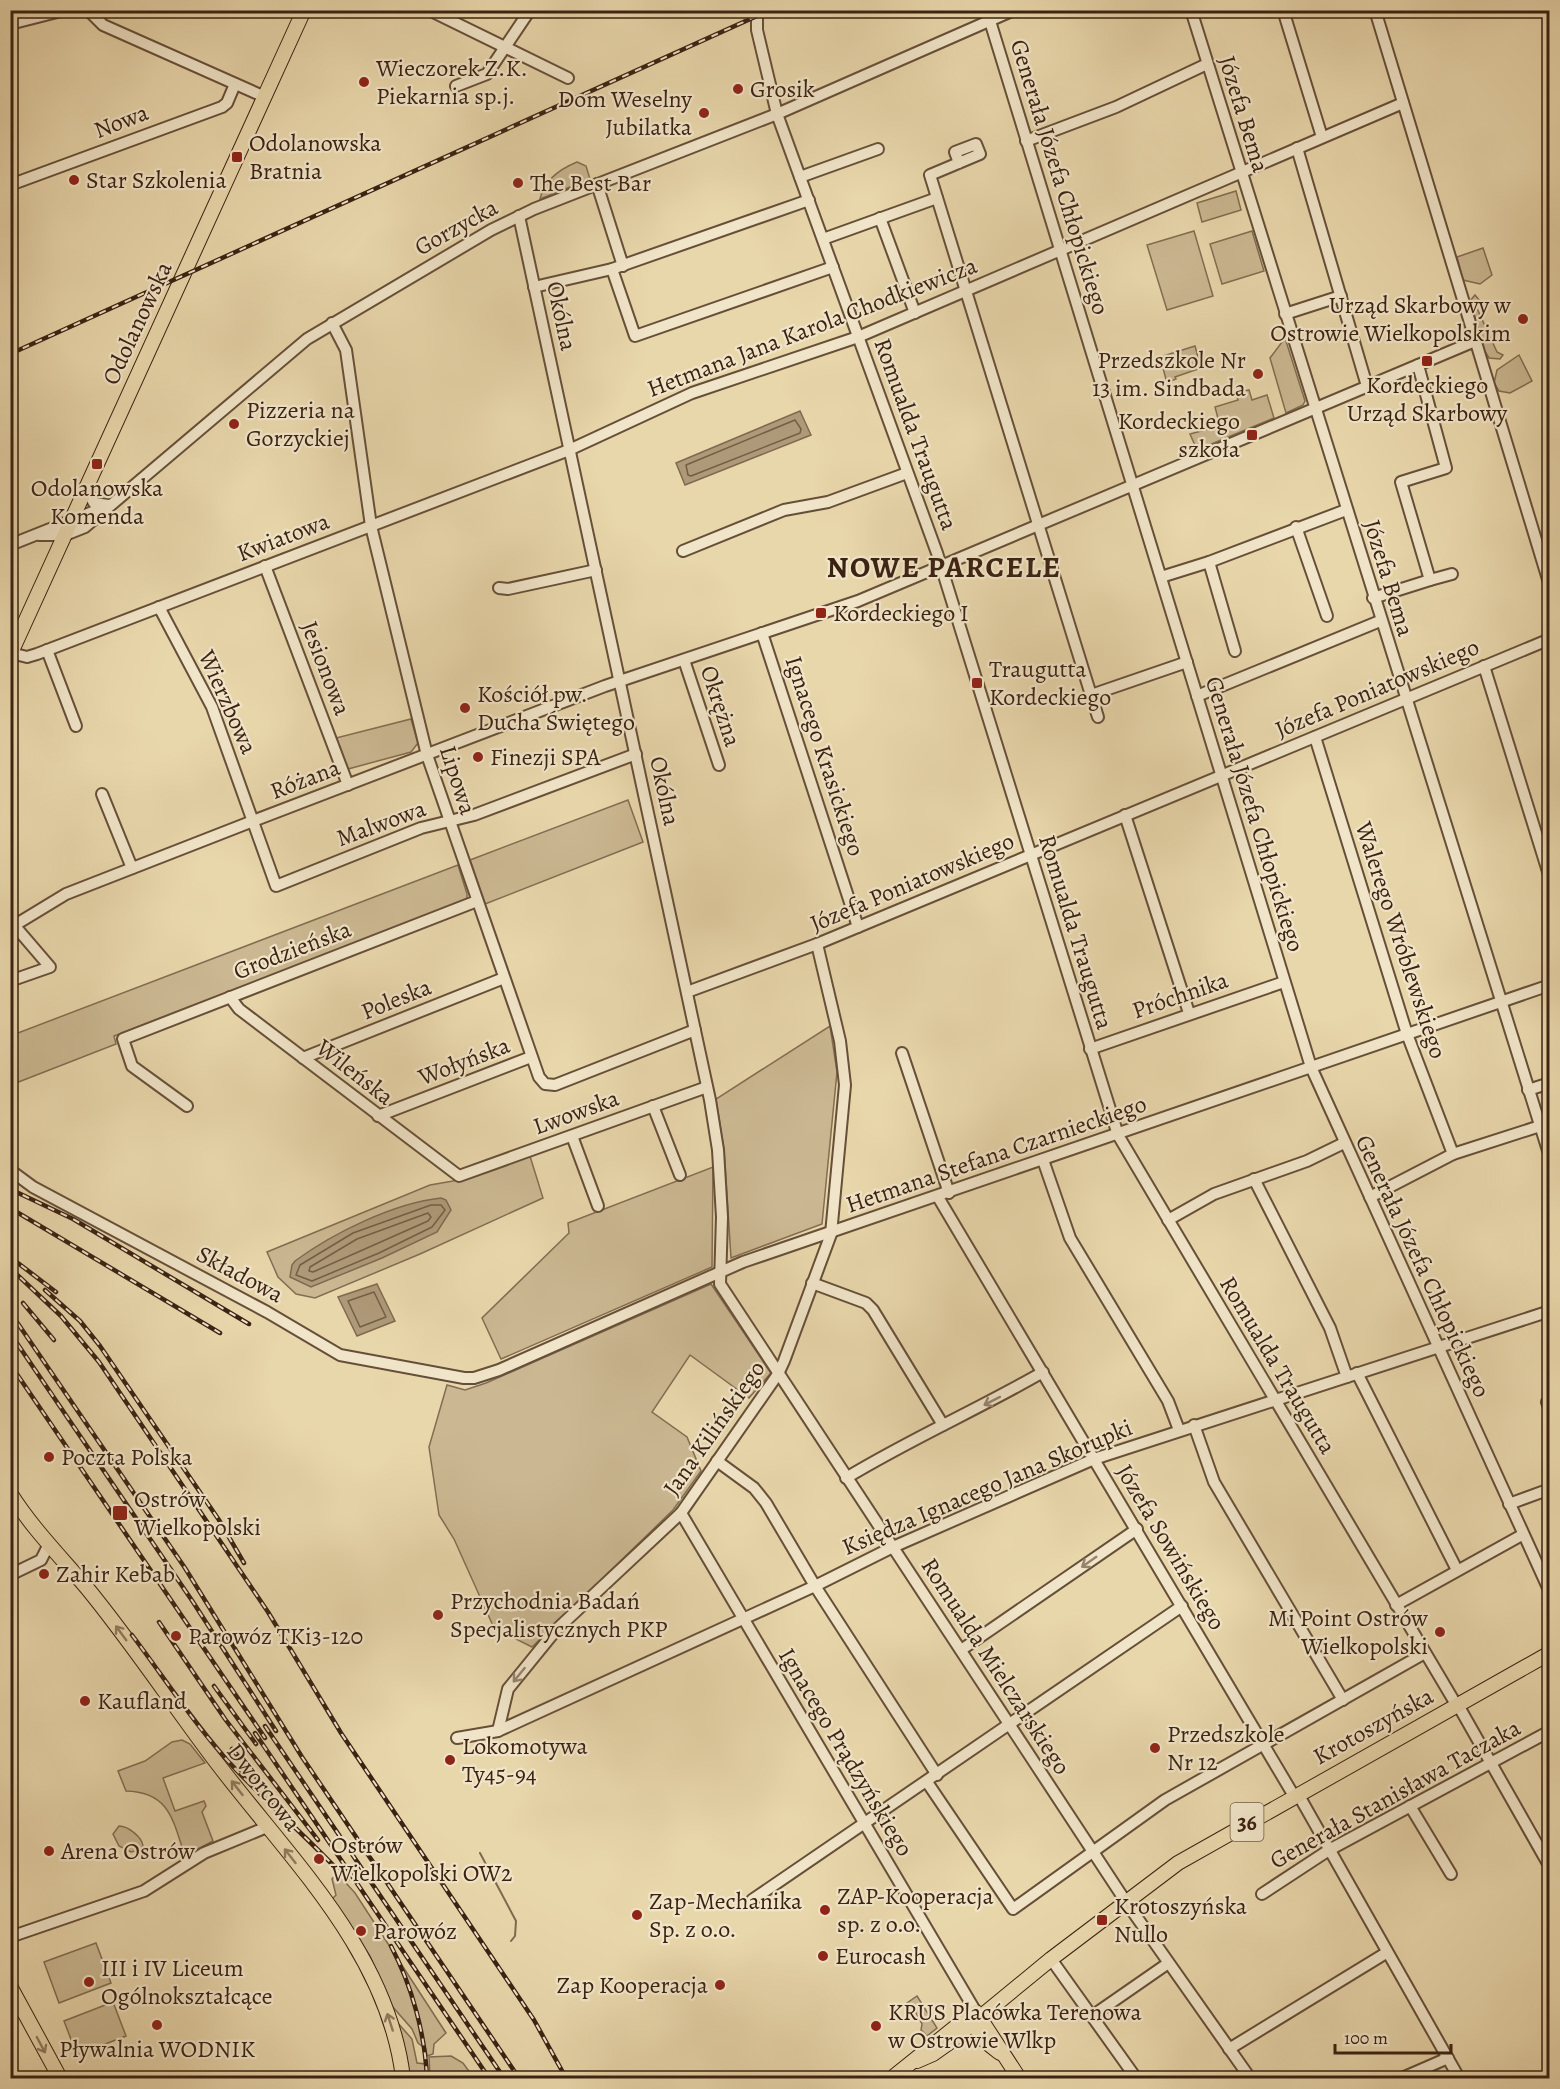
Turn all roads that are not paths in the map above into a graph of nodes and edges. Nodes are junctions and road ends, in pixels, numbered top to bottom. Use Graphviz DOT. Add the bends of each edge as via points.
graph roads {
  1 [pos="65,10"];
  2 [pos="88,10"];
  3 [pos="304,10"];
  4 [pos="429,10"];
  5 [pos="530,10"];
  6 [pos="757,10"];
  7 [pos="1014,10"];
  8 [pos="1191,10"];
  9 [pos="1283,10"];
  10 [pos="1375,10"];
  11 [pos="990,21"];
  12 [pos="10,24"];
  13 [pos="504,48"];
  14 [pos="1207,64"];
  15 [pos="568,78"];
  16 [pos="235,84"];
  17 [pos="456,86"];
  18 [pos="265,97"];
  19 [pos="1403,103"];
  20 [pos="777,114"];
  21 [pos="1322,137"];
  22 [pos="1026,141"];
  23 [pos="1297,148"];
  24 [pos="878,149"];
  25 [pos="959,163"];
  26 [pos="1240,172"];
  27 [pos="800,177"];
  28 [pos="597,184"];
  29 [pos="10,185"];
  30 [pos="937,198"];
  31 [pos="809,200"];
  32 [pos="519,216"];
  33 [pos="880,218"];
  34 [pos="823,239"];
  35 [pos="1060,250"];
  36 [pos="618,267"];
  37 [pos="833,267"];
  38 [pos="534,286"];
  39 [pos="967,290"];
  40 [pos="1341,296"];
  41 [pos="915,313"];
  42 [pos="1285,314"];
  43 [pos="332,323"];
  44 [pos="858,337"];
  45 [pos="1475,341"];
  46 [pos="1418,365"];
  47 [pos="1366,386"];
  48 [pos="1315,408"];
  49 [pos="569,450"];
  50 [pos="907,473"];
  51 [pos="1132,485"];
  52 [pos="86,489"];
  53 [pos="109,505"];
  54 [pos="1346,510"];
  55 [pos="72,520"];
  56 [pos="1039,524"];
  57 [pos="371,526"];
  58 [pos="1296,527"];
  59 [pos="39,535"];
  60 [pos="65,535"];
  61 [pos="10,545"];
  62 [pos="683,551"];
  63 [pos="1209,562"];
  64 [pos="264,566"];
  65 [pos="941,566"];
  66 [pos="596,570"];
  67 [pos="1452,574"];
  68 [pos="1161,577"];
  69 [pos="1430,580"];
  70 [pos="1550,586"];
  71 [pos="499,588"];
  72 [pos="1373,598"];
  73 [pos="159,607"];
  74 [pos="1327,616"];
  75 [pos="1380,621"];
  76 [pos="762,633"];
  77 [pos="1550,639"];
  78 [pos="47,650"];
  79 [pos="1235,651"];
  80 [pos="11,654"];
  81 [pos="684,660"];
  82 [pos="1187,662"];
  83 [pos="1484,666"];
  84 [pos="620,681"];
  85 [pos="1091,695"];
  86 [pos="1197,696"];
  87 [pos="1405,699"];
  88 [pos="1098,717"];
  89 [pos="76,726"];
  90 [pos="1315,737"];
  91 [pos="636,754"];
  92 [pos="427,755"];
  93 [pos="719,765"];
  94 [pos="1221,775"];
  95 [pos="348,785"];
  96 [pos="102,794"];
  97 [pos="1125,815"];
  98 [pos="253,821"];
  99 [pos="449,822"];
  100 [pos="1031,855"];
  101 [pos="132,868"];
  102 [pos="1550,878"];
  103 [pos="276,886"];
  104 [pos="477,902"];
  105 [pos="12,926"];
  106 [pos="858,927"];
  107 [pos="817,944"];
  108 [pos="504,978"];
  109 [pos="10,981"];
  110 [pos="1284,982"];
  111 [pos="1550,985"];
  112 [pos="687,992"];
  113 [pos="230,997"];
  114 [pos="1500,1002"];
  115 [pos="1189,1013"];
  116 [pos="695,1030"];
  117 [pos="1407,1034"];
  118 [pos="1090,1049"];
  119 [pos="902,1053"];
  120 [pos="531,1057"];
  121 [pos="303,1058"];
  122 [pos="1311,1067"];
  123 [pos="1550,1083"];
  124 [pos="707,1087"];
  125 [pos="1528,1090"];
  126 [pos="187,1106"];
  127 [pos="653,1106"];
  128 [pos="378,1116"];
  129 [pos="1540,1126"];
  130 [pos="1118,1135"];
  131 [pos="572,1136"];
  132 [pos="1344,1143"];
  133 [pos="1453,1154"];
  134 [pos="1550,1157"];
  135 [pos="1043,1160"];
  136 [pos="10,1170"];
  137 [pos="680,1175"];
  138 [pos="459,1176"];
  139 [pos="1254,1179"];
  140 [pos="949,1193"];
  141 [pos="938,1197"];
  142 [pos="1370,1197"];
  143 [pos="598,1206"];
  144 [pos="1168,1220"];
  145 [pos="831,1234"];
  146 [pos="720,1271"];
  147 [pos="812,1283"];
  148 [pos="1550,1311"];
  149 [pos="1437,1347"];
  150 [pos="1043,1372"];
  151 [pos="778,1374"];
  152 [pos="1352,1375"];
  153 [pos="464,1378"];
  154 [pos="1274,1399"];
  155 [pos="943,1425"];
  156 [pos="1194,1425"];
  157 [pos="1179,1430"];
  158 [pos="1094,1459"];
  159 [pos="717,1461"];
  160 [pos="846,1478"];
  161 [pos="1550,1489"];
  162 [pos="12,1500"];
  163 [pos="1509,1504"];
  164 [pos="681,1513"];
  165 [pos="1137,1528"];
  166 [pos="1522,1535"];
  167 [pos="48,1546"];
  168 [pos="893,1547"];
  169 [pos="1457,1570"];
  170 [pos="10,1575"];
  171 [pos="815,1586"];
  172 [pos="1550,1592"];
  173 [pos="1396,1605"];
  174 [pos="1182,1606"];
  175 [pos="743,1619"];
  176 [pos="961,1650"];
  177 [pos="1425,1653"];
  178 [pos="1550,1653"];
  179 [pos="1343,1700"];
  180 [pos="1458,1705"];
  181 [pos="1010,1724"];
  182 [pos="498,1731"];
  183 [pos="1550,1731"];
  184 [pos="457,1738"];
  185 [pos="1264,1744"];
  186 [pos="1491,1762"];
  187 [pos="937,1774"];
  188 [pos="927,1782"];
  189 [pos="1296,1795"];
  190 [pos="1410,1806"];
  191 [pos="864,1825"];
  192 [pos="267,1827"];
  193 [pos="1329,1850"];
  194 [pos="1093,1852"];
  195 [pos="1550,1867"];
  196 [pos="1451,1874"];
  197 [pos="1262,1894"];
  198 [pos="752,1900"];
  199 [pos="1126,1902"];
  200 [pos="10,1937"];
  201 [pos="1386,1953"];
  202 [pos="1051,1959"];
  203 [pos="1167,1964"];
  204 [pos="10,1986"];
  205 [pos="1092,2016"];
  206 [pos="977,2018"];
  207 [pos="1229,2049"];
  208 [pos="1448,2058"];
  209 [pos="60,2079"];
  210 [pos="403,2079"];
  211 [pos="892,2079"];
  212 [pos="1019,2079"];
  213 [pos="1136,2079"];
  214 [pos="1250,2079"];
  215 [pos="1402,2079"];
  216 [pos="1459,2079"];
  1 -- 12 [label="street"];
  2 -- 16 [label="street" via="103,25"];
  3 -- 18 [label="main road, Odolanowska"];
  4 -- 13 [label="street"];
  5 -- 13 [label="street"];
  6 -- 20 [label="street" via="757,30"];
  7 -- 11 [label="street, Gorzycka"];
  8 -- 14 [label="street, Józefa Bema"];
  9 -- 21 [label="street"];
  10 -- 19 [label="street"];
  11 -- 20 [label="street, Gorzycka"];
  11 -- 22 [label="street, Generała Józefa Chłopickiego"];
  13 -- 15 [label="street"];
  13 -- 17 [label="street" via="487,74"];
  14 -- 22 [label="street" via="1116,106"];
  14 -- 26 [label="street, Józefa Bema"];
  16 -- 18 [label="street"];
  16 -- 29 [label="street, Nowa" via="222,107"];
  18 -- 52 [label="main road, Odolanowska"];
  19 -- 21 [label="street, Hetmana Jana Karola Chodkiewicza"];
  19 -- 45 [label="street"];
  20 -- 27 [label="street, Romualda Traugutta"];
  20 -- 28 [label="street, Gorzycka"];
  21 -- 23 [label="street, Hetmana Jana Karola Chodkiewicza"];
  22 -- 35 [label="street, Generała Józefa Chłopickiego"];
  23 -- 26 [label="street, Hetmana Jana Karola Chodkiewicza"];
  23 -- 40 [label="street"];
  24 -- 27 [label="street"];
  25 -- 30 [label="street" via="930,175"];
  26 -- 35 [label="street, Hetmana Jana Karola Chodkiewicza"];
  26 -- 42 [label="street, Józefa Bema"];
  27 -- 31 [label="street, Romualda Traugutta"];
  28 -- 32 [label="street, Gorzycka"];
  28 -- 36 [label="street"];
  30 -- 33 [label="street"];
  30 -- 39 [label="street"];
  31 -- 34 [label="street, Romualda Traugutta"];
  31 -- 36 [label="street"];
  32 -- 38 [label="street, Okólna"];
  32 -- 43 [label="street, Gorzycka"];
  33 -- 34 [label="street"];
  33 -- 41 [label="street"];
  34 -- 37 [label="street, Romualda Traugutta"];
  35 -- 39 [label="street, Hetmana Jana Karola Chodkiewicza"];
  35 -- 51 [label="street, Generała Józefa Chłopickiego"];
  36 -- 37 [label="street" via="636,336"];
  36 -- 38 [label="street"];
  37 -- 44 [label="street, Romualda Traugutta"];
  38 -- 49 [label="street, Okólna"];
  39 -- 41 [label="street, Hetmana Jana Karola Chodkiewicza"];
  39 -- 56 [label="street"];
  40 -- 42 [label="street"];
  40 -- 47 [label="street"];
  41 -- 44 [label="street, Hetmana Jana Karola Chodkiewicza"];
  42 -- 48 [label="street, Józefa Bema"];
  43 -- 53 [label="street, Gorzycka" via="298,346"];
  43 -- 57 [label="street, Lipowa" via="346,350"];
  44 -- 49 [label="street, Hetmana Jana Karola Chodkiewicza" via="692,393"];
  44 -- 50 [label="street, Romualda Traugutta"];
  45 -- 46 [label="street, Różana"];
  45 -- 70 [label="street"];
  46 -- 47 [label="street, Różana"];
  46 -- 69 [label="street" via="1446,468 1401,482"];
  47 -- 48 [label="street, Różana"];
  48 -- 51 [label="street, Różana"];
  48 -- 54 [label="street, Józefa Bema"];
  49 -- 57 [label="street, Kwiatowa"];
  49 -- 66 [label="street, Okólna"];
  50 -- 62 [label="street" via="828,502 784,510"];
  50 -- 65 [label="street, Romualda Traugutta"];
  51 -- 56 [label="street, Różana"];
  51 -- 68 [label="street, Generała Józefa Chłopickiego"];
  52 -- 53 [label="street" via="94,503"];
  52 -- 55 [label="main road, Odolanowska"];
  53 -- 55 [label="street, Gorzycka"];
  53 -- 60 [label="street, Gorzycka" via="92,522"];
  54 -- 58 [label="street"];
  54 -- 72 [label="street, Józefa Bema"];
  55 -- 59 [label="street, Gorzycka"];
  55 -- 60 [label="main road, Odolanowska"];
  56 -- 65 [label="street, Różana"];
  56 -- 85 [label="street"];
  57 -- 64 [label="street, Kwiatowa"];
  57 -- 92 [label="street, Lipowa"];
  58 -- 63 [label="street"];
  58 -- 74 [label="street"];
  59 -- 60 [label="street"];
  59 -- 61 [label="street"];
  60 -- 80 [label="main road, Odolanowska"];
  63 -- 68 [label="street"];
  63 -- 79 [label="street"];
  64 -- 73 [label="street, Kwiatowa"];
  64 -- 95 [label="street, Jesionowa"];
  65 -- 76 [label="street, Różana" via="847,605"];
  65 -- 100 [label="street, Romualda Traugutta"];
  66 -- 71 [label="street"];
  66 -- 84 [label="street, Okólna"];
  67 -- 69 [label="street"];
  68 -- 82 [label="street, Generała Józefa Chłopickiego"];
  69 -- 72 [label="street"];
  72 -- 75 [label="street, Józefa Bema"];
  73 -- 78 [label="street, Kwiatowa"];
  73 -- 98 [label="street, Wierzbowa" via="212,707"];
  75 -- 86 [label="street"];
  75 -- 87 [label="street, Józefa Bema"];
  76 -- 81 [label="street, Różana"];
  76 -- 106 [label="street, Ignacego Krasickiego"];
  77 -- 83 [label="street, Józefa Poniatowskiego"];
  78 -- 80 [label="street, Kwiatowa" via="27,657"];
  78 -- 89 [label="street"];
  81 -- 84 [label="street, Różana"];
  81 -- 93 [label="street, Okrężna"];
  82 -- 85 [label="street"];
  82 -- 86 [label="street, Generała Józefa Chłopickiego"];
  83 -- 87 [label="street, Józefa Poniatowskiego"];
  83 -- 102 [label="street"];
  84 -- 91 [label="street, Okólna"];
  84 -- 92 [label="street, Różana"];
  85 -- 88 [label="street"];
  86 -- 94 [label="street, Generała Józefa Chłopickiego"];
  87 -- 90 [label="street, Józefa Poniatowskiego"];
  87 -- 114 [label="street, Józefa Bema"];
  90 -- 94 [label="street, Józefa Poniatowskiego"];
  90 -- 117 [label="street, Walerego Wróblewskiego"];
  91 -- 99 [label="street, Malwowa"];
  91 -- 112 [label="street, Okólna"];
  92 -- 95 [label="street, Różana"];
  92 -- 99 [label="street, Lipowa"];
  94 -- 97 [label="street, Józefa Poniatowskiego"];
  94 -- 110 [label="street, Generała Józefa Chłopickiego"];
  95 -- 98 [label="street, Różana"];
  96 -- 101 [label="street"];
  97 -- 100 [label="street, Józefa Poniatowskiego"];
  97 -- 115 [label="street"];
  98 -- 101 [label="street, Różana"];
  98 -- 103 [label="street, Wierzbowa"];
  99 -- 103 [label="street, Malwowa" via="421,828"];
  99 -- 104 [label="street, Lipowa"];
  100 -- 106 [label="street, Józefa Poniatowskiego"];
  100 -- 118 [label="street, Romualda Traugutta"];
  101 -- 105 [label="street, Różana" via="66,894"];
  104 -- 108 [label="street, Lipowa"];
  104 -- 113 [label="street, Grodzieńska"];
  105 -- 109 [label="street" via="50,967"];
  106 -- 107 [label="street, Józefa Poniatowskiego"];
  107 -- 112 [label="street, Józefa Poniatowskiego"];
  107 -- 145 [label="street, Jana Kilińskiego" via="844,1066"];
  108 -- 120 [label="street, Lipowa"];
  108 -- 121 [label="street, Poleska"];
  110 -- 115 [label="street, Próchnika"];
  110 -- 122 [label="street, Generała Józefa Chłopickiego"];
  111 -- 114 [label="street, Hetmana Stefana Czarnieckiego"];
  112 -- 116 [label="street, Okólna"];
  113 -- 121 [label="street, Wileńska" via="239,1009"];
  113 -- 126 [label="street, Grodzieńska" via="123,1039 132,1066"];
  114 -- 117 [label="street, Hetmana Stefana Czarnieckiego"];
  114 -- 125 [label="street, Józefa Bema"];
  115 -- 118 [label="street, Próchnika"];
  116 -- 120 [label="street, Lipowa" via="555,1085 545,1084 539,1077"];
  116 -- 124 [label="street, Okólna"];
  117 -- 122 [label="street, Hetmana Stefana Czarnieckiego"];
  117 -- 133 [label="street, Walerego Wróblewskiego"];
  118 -- 130 [label="street, Romualda Traugutta"];
  119 -- 140 [label="street"];
  120 -- 128 [label="street, Wołyńska"];
  121 -- 128 [label="street, Wileńska"];
  122 -- 130 [label="street, Hetmana Stefana Czarnieckiego"];
  122 -- 132 [label="street, Generała Józefa Chłopickiego"];
  123 -- 125 [label="street"];
  124 -- 127 [label="street, Lwowska"];
  124 -- 146 [label="street, Okólna" via="718,1150"];
  125 -- 129 [label="street, Józefa Bema"];
  127 -- 131 [label="street, Lwowska"];
  127 -- 137 [label="street"];
  128 -- 138 [label="street, Wileńska"];
  129 -- 133 [label="street"];
  129 -- 134 [label="street, Józefa Bema"];
  130 -- 135 [label="street, Hetmana Stefana Czarnieckiego"];
  130 -- 144 [label="street, Romualda Traugutta"];
  131 -- 138 [label="street, Lwowska"];
  131 -- 143 [label="street"];
  132 -- 139 [label="street"];
  132 -- 142 [label="street, Generała Józefa Chłopickiego"];
  133 -- 142 [label="street"];
  135 -- 140 [label="street, Hetmana Stefana Czarnieckiego"];
  135 -- 157 [label="street" via="1070,1238 1168,1401"];
  136 -- 153 [label="street, Składowa" via="33,1188 340,1355"];
  139 -- 144 [label="street" via="1214,1194"];
  139 -- 152 [label="street"];
  140 -- 141 [label="street, Hetmana Stefana Czarnieckiego"];
  141 -- 145 [label="street, Hetmana Stefana Czarnieckiego"];
  141 -- 150 [label="street, Józefa Sowińskiego"];
  142 -- 149 [label="street, Generała Józefa Chłopickiego"];
  144 -- 154 [label="street, Romualda Traugutta"];
  145 -- 146 [label="street, Hetmana Stefana Czarnieckiego"];
  145 -- 147 [label="street, Jana Kilińskiego"];
  146 -- 151 [label="street, Romualda Mielczarskiego" via="724,1291"];
  146 -- 153 [label="street, Hetmana Stefana Czarnieckiego" via="499,1370"];
  147 -- 151 [label="street, Jana Kilińskiego"];
  147 -- 155 [label="street" via="866,1303 873,1310"];
  148 -- 149 [label="street, Księdza Ignacego Jana Skorupki"];
  149 -- 152 [label="street, Księdza Ignacego Jana Skorupki"];
  149 -- 163 [label="street, Generała Józefa Chłopickiego"];
  150 -- 155 [label="street, one-way"];
  150 -- 158 [label="street, Józefa Sowińskiego"];
  151 -- 159 [label="street, Jana Kilińskiego"];
  151 -- 160 [label="street, Romualda Mielczarskiego"];
  152 -- 154 [label="street, Księdza Ignacego Jana Skorupki"];
  152 -- 169 [label="street"];
  154 -- 156 [label="street, Księdza Ignacego Jana Skorupki"];
  154 -- 173 [label="street, Romualda Traugutta"];
  155 -- 160 [label="street"];
  156 -- 157 [label="street, Księdza Ignacego Jana Skorupki"];
  156 -- 179 [label="street" via="1214,1482"];
  157 -- 158 [label="street, Księdza Ignacego Jana Skorupki"];
  158 -- 165 [label="street, Józefa Sowińskiego"];
  158 -- 168 [label="street, Księdza Ignacego Jana Skorupki"];
  159 -- 164 [label="street, Jana Kilińskiego"];
  159 -- 171 [label="street" via="754,1488 766,1503"];
  160 -- 168 [label="street, Romualda Mielczarskiego"];
  161 -- 163 [label="street"];
  162 -- 167 [label="main road, Dworcowa"];
  163 -- 166 [label="street, Generała Józefa Chłopickiego"];
  164 -- 175 [label="street, Ignacego Prądzyńskiego"];
  164 -- 182 [label="street, Jana Kilińskiego, one-way" via="556,1630 508,1689"];
  165 -- 174 [label="street, Józefa Sowińskiego"];
  165 -- 176 [label="street, one-way"];
  166 -- 169 [label="street"];
  166 -- 172 [label="street, Generała Józefa Chłopickiego"];
  167 -- 170 [label="street" via="41,1560"];
  192 -- 167 [label="main road, Dworcowa, one-way" via="87,1588"];
  168 -- 171 [label="street, Księdza Ignacego Jana Skorupki"];
  168 -- 176 [label="street, Romualda Mielczarskiego"];
  169 -- 173 [label="street"];
  171 -- 175 [label="street, Księdza Ignacego Jana Skorupki"];
  171 -- 187 [label="street"];
  173 -- 177 [label="street, Romualda Traugutta"];
  174 -- 181 [label="street"];
  174 -- 185 [label="street, Józefa Sowińskiego"];
  175 -- 182 [label="street, Księdza Ignacego Jana Skorupki"];
  175 -- 191 [label="street, Ignacego Prądzyńskiego"];
  176 -- 181 [label="street, Romualda Mielczarskiego"];
  177 -- 179 [label="street"];
  177 -- 180 [label="street, Romualda Traugutta"];
  178 -- 180 [label="main road, Krotoszyńska / 36"];
  179 -- 185 [label="street"];
  180 -- 186 [label="street, Romualda Traugutta"];
  180 -- 189 [label="main road, Krotoszyńska / 36"];
  181 -- 187 [label="street"];
  181 -- 194 [label="street, Romualda Mielczarskiego"];
  182 -- 184 [label="street, Księdza Ignacego Jana Skorupki"];
  183 -- 186 [label="street, Generała Stanisława Taczaka"];
  185 -- 189 [label="street, Józefa Sowińskiego"];
  185 -- 194 [label="street" via="1165,1800"];
  186 -- 190 [label="street, Generała Stanisława Taczaka"];
  186 -- 195 [label="street, Romualda Traugutta"];
  187 -- 188 [label="street"];
  188 -- 191 [label="street"];
  188 -- 194 [label="street" via="1013,1909"];
  189 -- 193 [label="street, Józefa Sowińskiego"];
  189 -- 199 [label="main road, Krotoszyńska / 36" via="1189,1856"];
  190 -- 193 [label="street, Generała Stanisława Taczaka"];
  190 -- 196 [label="street"];
  191 -- 198 [label="street"];
  191 -- 206 [label="street, Ignacego Prądzyńskiego"];
  192 -- 200 [label="street" via="204,1853 144,1891"];
  210 -- 192 [label="main road, Dworcowa, one-way" via="390,2024 365,1961"];
  193 -- 197 [label="street, Generała Stanisława Taczaka"];
  193 -- 201 [label="street, Józefa Sowińskiego"];
  194 -- 199 [label="street, Romualda Mielczarskiego"];
  199 -- 202 [label="main road, Krotoszyńska / 36"];
  199 -- 203 [label="street, Romualda Mielczarskiego"];
  201 -- 207 [label="street"];
  201 -- 208 [label="street, Józefa Sowińskiego"];
  202 -- 205 [label="street"];
  202 -- 206 [label="main road, Krotoszyńska / 36"];
  203 -- 205 [label="street"];
  203 -- 207 [label="street, Romualda Mielczarskiego"];
  204 -- 209 [label="main road, one-way"];
  205 -- 213 [label="street"];
  206 -- 211 [label="main road, Krotoszyńska" via="934,2042 917,2061"];
  206 -- 212 [label="main road"];
  207 -- 214 [label="street, Romualda Mielczarskiego"];
  208 -- 215 [label="street"];
  208 -- 216 [label="street, Józefa Sowińskiego"];
}
